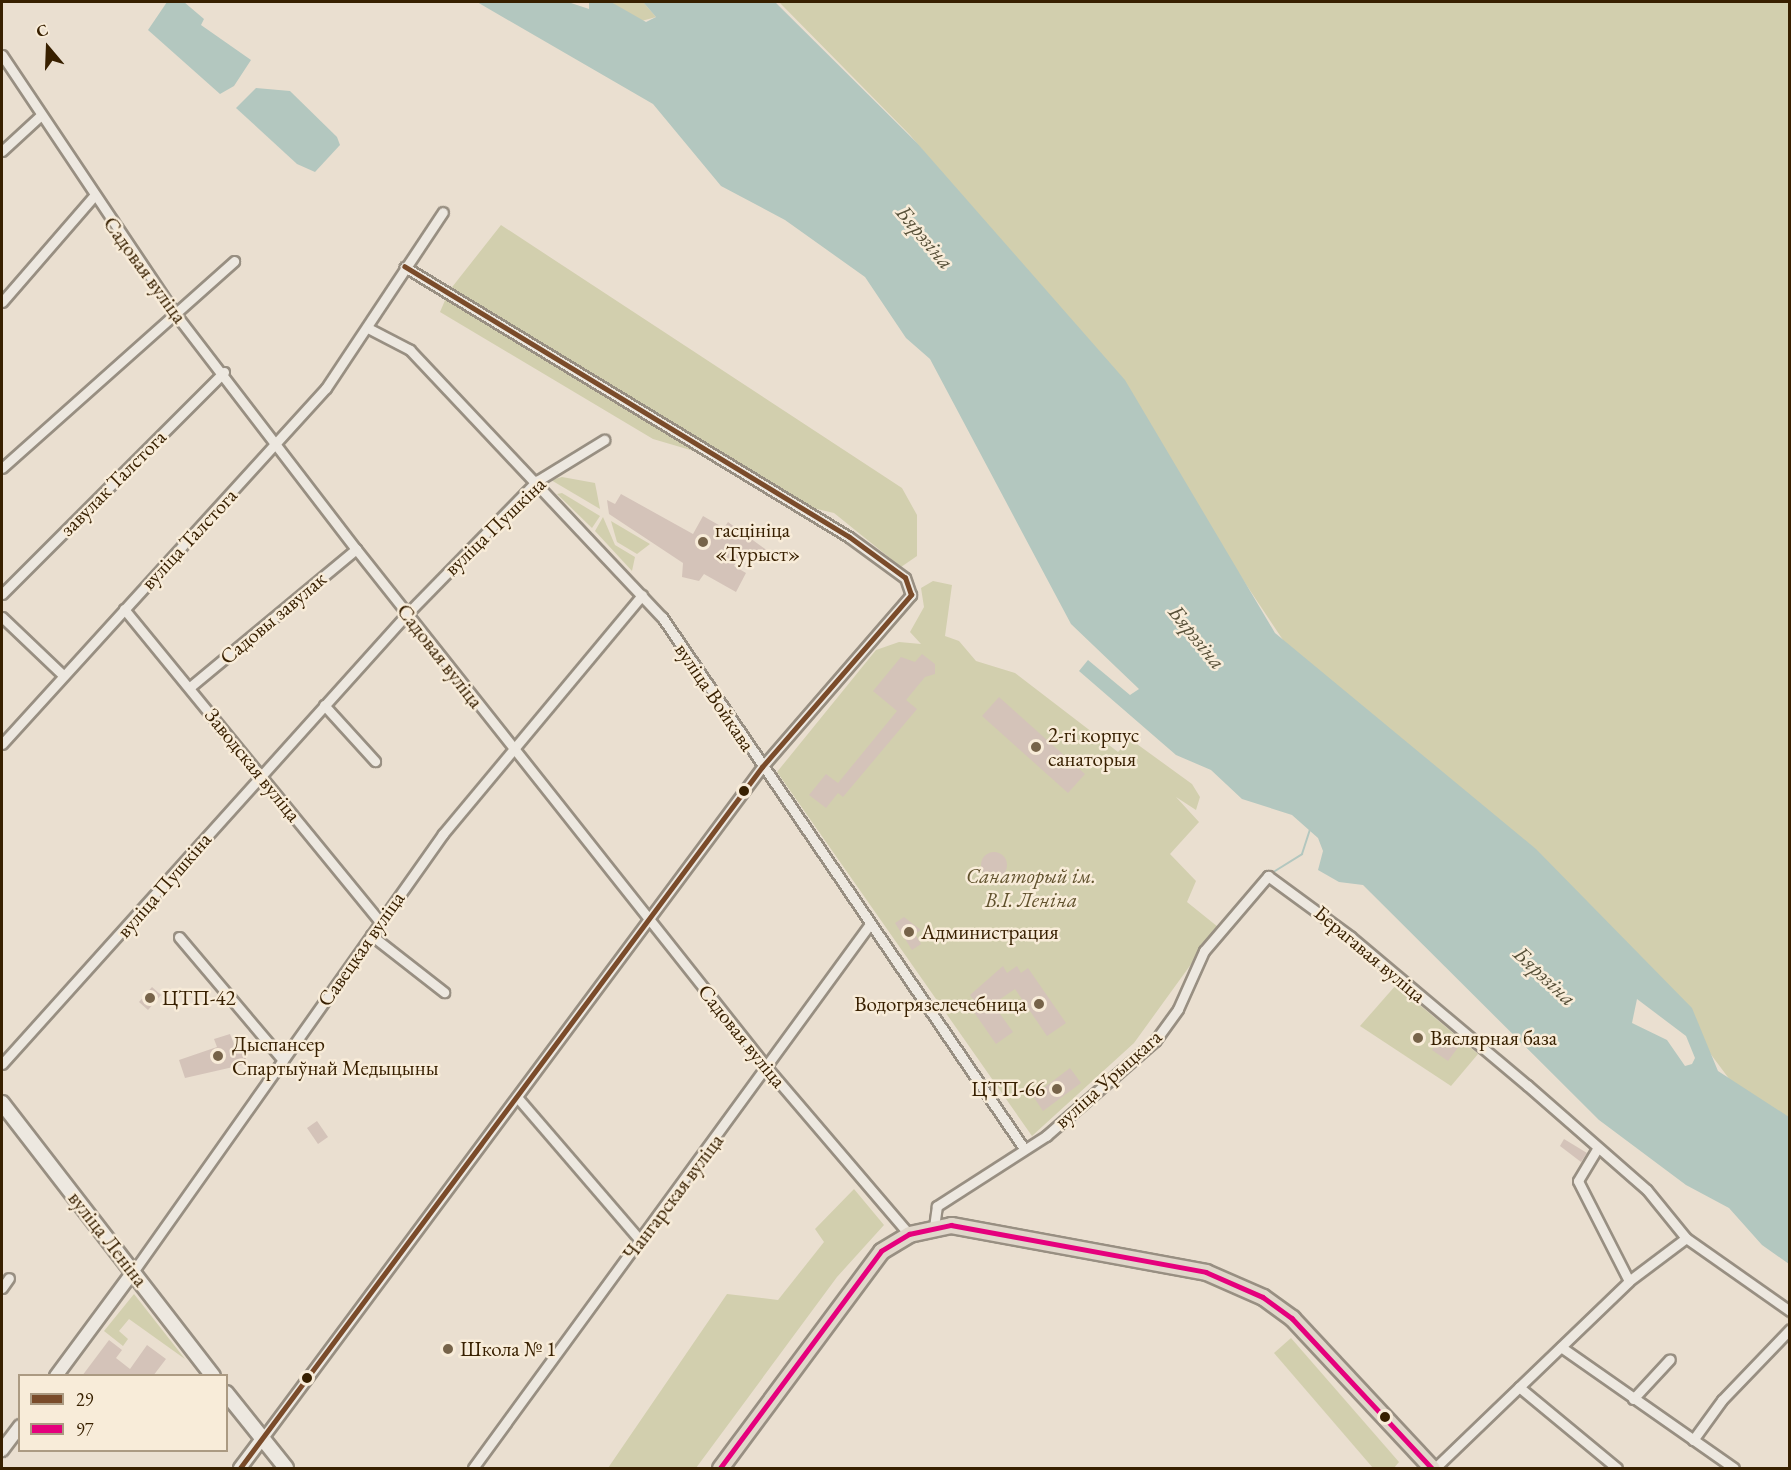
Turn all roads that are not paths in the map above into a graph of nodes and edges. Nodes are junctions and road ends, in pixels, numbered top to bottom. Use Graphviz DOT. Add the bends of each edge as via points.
graph roads {
  1 [pos="2,55"];
  2 [pos="40,116"];
  3 [pos="2,151"];
  4 [pos="93,197"];
  5 [pos="443,212"];
  6 [pos="234,261"];
  7 [pos="405,267"];
  8 [pos="2,302"];
  9 [pos="177,316"];
  10 [pos="368,328"];
  11 [pos="224,372"];
  12 [pos="604,440"];
  13 [pos="279,442"];
  14 [pos="2,468"];
  15 [pos="537,481"];
  16 [pos="356,549"];
  17 [pos="2,594"];
  18 [pos="642,595"];
  19 [pos="124,609"];
  20 [pos="408,613"];
  21 [pos="2,617"];
  22 [pos="63,675"];
  23 [pos="190,687"];
  24 [pos="324,705"];
  25 [pos="2,744"];
  26 [pos="512,748"];
  27 [pos="375,761"];
  28 [pos="762,767"];
  29 [pos="261,774"];
  30 [pos="1277,879"];
  31 [pos="650,920"];
  32 [pos="380,922"];
  33 [pos="870,924"];
  34 [pos="371,935"];
  35 [pos="179,937"];
  36 [pos="444,992"];
  37 [pos="283,1060"];
  38 [pos="2,1064"];
  39 [pos="768,1070"];
  40 [pos="517,1097"];
  41 [pos="2,1103"];
  42 [pos="1023,1148"];
  43 [pos="1597,1149"];
  44 [pos="934,1227"];
  45 [pos="909,1234"];
  46 [pos="1686,1238"];
  47 [pos="640,1240"];
  48 [pos="133,1272"];
  49 [pos="9,1278"];
  50 [pos="1629,1281"];
  51 [pos="2,1288"];
  52 [pos="1790,1311"];
  53 [pos="1790,1329"];
  54 [pos="1561,1347"];
  55 [pos="1670,1359"];
  56 [pos="57,1374"];
  57 [pos="211,1374"];
  58 [pos="1519,1387"];
  59 [pos="228,1396"];
  60 [pos="1633,1399"];
  61 [pos="18,1429"];
  62 [pos="262,1439"];
  63 [pos="1693,1440"];
  64 [pos="2,1450"];
  65 [pos="240,1468"];
  66 [pos="286,1468"];
  67 [pos="473,1468"];
  68 [pos="720,1468"];
  69 [pos="1433,1468"];
  70 [pos="1617,1468"];
  71 [pos="1734,1468"];
  1 -- 2 [label="street, Садовая вуліца"];
  2 -- 3 [label="street"];
  2 -- 4 [label="street, Садовая вуліца"];
  4 -- 8 [label="street"];
  4 -- 9 [label="street, Садовая вуліца"];
  5 -- 7 [label="street, вуліца Талстога"];
  6 -- 9 [label="street"];
  7 -- 10 [label="street, вуліца Талстога"];
  7 -- 28 [label="street" via="849,537 910,585 907,603"];
  9 -- 11 [label="street, Садовая вуліца"];
  9 -- 14 [label="street"];
  10 -- 13 [label="street, вуліца Талстога" via="326,388"];
  10 -- 15 [label="street, вуліца Войкава" via="410,350"];
  11 -- 13 [label="street, Садовая вуліца"];
  11 -- 17 [label="street, завулак Талстога"];
  12 -- 15 [label="street, вуліца Пушкіна"];
  13 -- 16 [label="street, Садовая вуліца"];
  13 -- 19 [label="street, вуліца Талстога"];
  15 -- 18 [label="street, вуліца Войкава"];
  15 -- 20 [label="street, вуліца Пушкіна"];
  16 -- 20 [label="street, Садовая вуліца"];
  16 -- 23 [label="street, Садовы завулак"];
  18 -- 26 [label="street, Савецкая вуліца"];
  18 -- 28 [label="street, вуліца Войкава"];
  19 -- 22 [label="street, вуліца Талстога"];
  19 -- 23 [label="street, Заводская вуліца"];
  20 -- 24 [label="street, вуліца Пушкіна"];
  20 -- 26 [label="street, Садовая вуліца"];
  21 -- 22 [label="street"];
  22 -- 25 [label="street, вуліца Талстога"];
  23 -- 29 [label="street, Заводская вуліца"];
  24 -- 27 [label="street"];
  24 -- 29 [label="street, вуліца Пушкіна"];
  26 -- 31 [label="street, Садовая вуліца"];
  26 -- 32 [label="street, Савецкая вуліца"];
  28 -- 31 [label="street"];
  28 -- 33 [label="street, вуліца Войкава"];
  29 -- 32 [label="street, Заводская вуліца"];
  29 -- 38 [label="street, вуліца Пушкіна"];
  30 -- 42 [label="street, вуліца Урыцкага" via="1268,876 1250,892 1204,951 1178,1008 1155,1041 1046,1136"];
  30 -- 43 [label="street, Берагавая вуліца"];
  31 -- 39 [label="street, Садовая вуліца"];
  31 -- 40 [label="street"];
  32 -- 34 [label="street, Савецкая вуліца"];
  33 -- 39 [label="street, Чангарская вуліца"];
  33 -- 42 [label="street, вуліца Войкава"];
  34 -- 36 [label="street"];
  34 -- 37 [label="street, Савецкая вуліца"];
  35 -- 37 [label="street"];
  37 -- 48 [label="street, Савецкая вуліца"];
  39 -- 45 [label="street, Садовая вуліца"];
  39 -- 47 [label="street, Чангарская вуліца"];
  40 -- 47 [label="street"];
  40 -- 62 [label="street"];
  41 -- 48 [label="main road, вуліца Леніна"];
  42 -- 44 [label="street, вуліца Урыцкага" via="937,1206"];
  43 -- 46 [label="street, Берагавая вуліца" via="1647,1190"];
  43 -- 50 [label="street" via="1578,1181"];
  44 -- 45 [label="main road"];
  44 -- 69 [label="main road" via="988,1231 1234,1282 1292,1317"];
  45 -- 68 [label="main road" via="866,1268"];
  46 -- 50 [label="street"];
  46 -- 52 [label="street, Берагавая вуліца"];
  47 -- 67 [label="street, Чангарская вуліца"];
  48 -- 56 [label="street, Савецкая вуліца"];
  48 -- 57 [label="main road, вуліца Леніна"];
  49 -- 51 [label="street"];
  50 -- 54 [label="street"];
  53 -- 63 [label="street" via="1722,1400"];
  54 -- 58 [label="street"];
  54 -- 60 [label="street"];
  55 -- 60 [label="street"];
  58 -- 69 [label="street"];
  58 -- 70 [label="street"];
  59 -- 62 [label="main road"];
  60 -- 63 [label="street"];
  61 -- 64 [label="street"];
  62 -- 65 [label="street"];
  62 -- 66 [label="main road"];
  63 -- 71 [label="street"];
}
